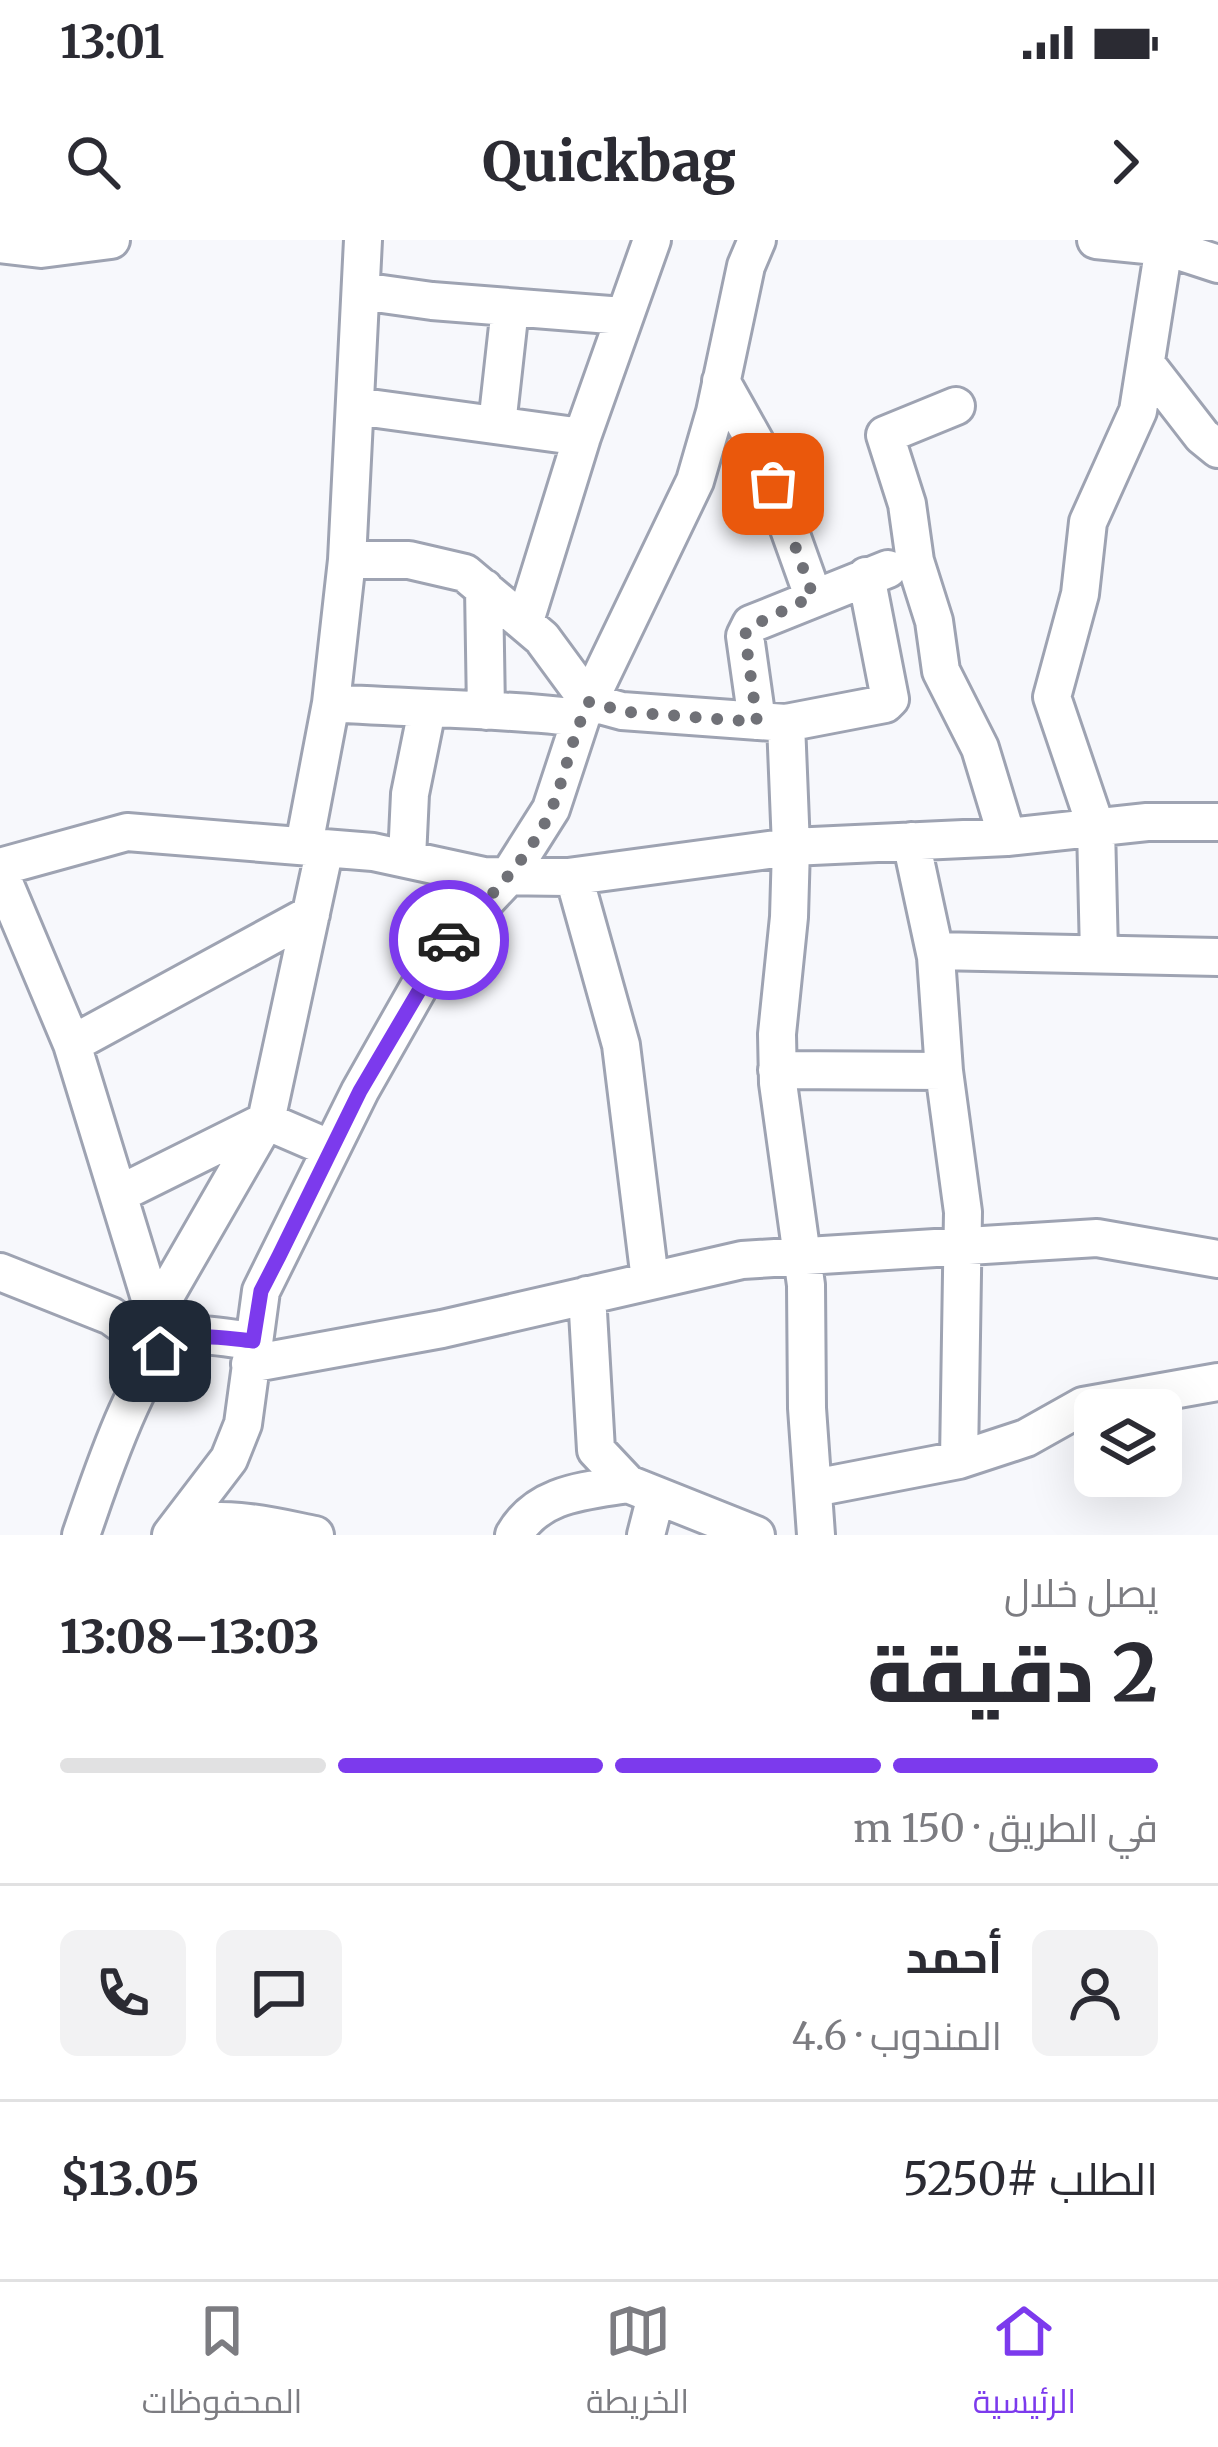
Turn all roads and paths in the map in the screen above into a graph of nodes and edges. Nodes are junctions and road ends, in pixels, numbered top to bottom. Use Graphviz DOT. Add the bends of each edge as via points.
graph roads {
  1 [pos="111,240"];
  2 [pos="363,240"];
  3 [pos="652,240"];
  4 [pos="757,240"];
  5 [pos="1096,240"];
  6 [pos="0,244"];
  7 [pos="1193,251"];
  8 [pos="361,291"];
  9 [pos="510,308"];
  10 [pos="623,316"];
  11 [pos="1147,365"];
  12 [pos="721,381"];
  13 [pos="355,406"];
  14 [pos="956,406"];
  15 [pos="497,424"];
  16 [pos="582,437"];
  17 [pos="1218,449"];
  18 [pos="347,560"];
  19 [pos="915,561"];
  20 [pos="866,576"];
  21 [pos="484,588"];
  22 [pos="813,596"];
  23 [pos="525,621"];
  24 [pos="331,703"];
  25 [pos="428,710"];
  26 [pos="585,710"];
  27 [pos="486,711"];
  28 [pos="772,722"];
  29 [pos="1218,822"];
  30 [pos="1096,827"];
  31 [pos="1006,836"];
  32 [pos="911,841"];
  33 [pos="315,846"];
  34 [pos="791,847"];
  35 [pos="407,858"];
  36 [pos="0,870"];
  37 [pos="508,877"];
  38 [pos="574,877"];
  39 [pos="310,914"];
  40 [pos="935,951"];
  41 [pos="1099,954"];
  42 [pos="1218,956"];
  43 [pos="72,1043"];
  44 [pos="778,1070"];
  45 [pos="944,1071"];
  46 [pos="266,1121"];
  47 [pos="331,1149"];
  48 [pos="119,1194"];
  49 [pos="963,1246"];
  50 [pos="803,1253"];
  51 [pos="1218,1259"];
  52 [pos="0,1272"];
  53 [pos="650,1280"];
  54 [pos="587,1295"];
  55 [pos="152,1334"];
  56 [pos="251,1352"];
  57 [pos="1218,1382"];
  58 [pos="959,1460"];
  59 [pos="814,1488"];
  60 [pos="642,1490"];
  61 [pos="249,1529"];
  62 [pos="175,1530"];
  63 [pos="307,1534"];
  64 [pos="81,1535"];
  65 [pos="514,1535"];
  66 [pos="646,1535"];
  67 [pos="756,1535"];
  68 [pos="816,1535"];
  1 -- 6 [label="street" via="41,249"];
  2 -- 8 [label="street"];
  3 -- 10 [label="street"];
  4 -- 12 [label="street"];
  5 -- 7 [label="street"];
  7 -- 11 [label="street"];
  8 -- 9 [label="street"];
  8 -- 13 [label="street"];
  9 -- 10 [label="street"];
  9 -- 15 [label="street"];
  10 -- 16 [label="street"];
  11 -- 17 [label="street"];
  11 -- 30 [label="street" via="1128,440 1088,522 1080,594 1052,697"];
  12 -- 22 [label="street" via="763,456"];
  12 -- 26 [label="street" via="695,481"];
  13 -- 15 [label="street"];
  13 -- 18 [label="street"];
  14 -- 19 [label="street" via="885,435"];
  15 -- 16 [label="street"];
  16 -- 23 [label="street"];
  18 -- 21 [label="street" via="409,560 465,573"];
  18 -- 24 [label="street"];
  19 -- 20 [label="street"];
  19 -- 31 [label="street" via="940,671 980,748"];
  20 -- 22 [label="street"];
  20 -- 28 [label="street" via="890,699"];
  21 -- 23 [label="street"];
  21 -- 27 [label="street"];
  22 -- 28 [label="street" via="745,635"];
  23 -- 26 [label="street"];
  24 -- 25 [label="street"];
  24 -- 33 [label="street"];
  25 -- 27 [label="street"];
  25 -- 35 [label="street" via="410,794"];
  26 -- 27 [label="street"];
  26 -- 28 [label="street"];
  26 -- 37 [label="street" via="551,809"];
  28 -- 34 [label="street"];
  29 -- 30 [label="street"];
  30 -- 31 [label="street"];
  30 -- 41 [label="street"];
  31 -- 32 [label="street"];
  32 -- 34 [label="street"];
  32 -- 40 [label="street"];
  33 -- 35 [label="street"];
  33 -- 36 [label="street" via="127,832"];
  33 -- 39 [label="street"];
  34 -- 38 [label="street"];
  34 -- 44 [label="street"];
  35 -- 37 [label="street"];
  36 -- 43 [label="street"];
  37 -- 38 [label="street"];
  37 -- 47 [label="street" via="441,948"];
  38 -- 53 [label="street" via="621,1045"];
  39 -- 43 [label="street"];
  39 -- 46 [label="street"];
  40 -- 41 [label="street"];
  40 -- 45 [label="street"];
  41 -- 42 [label="street"];
  43 -- 48 [label="street"];
  44 -- 45 [label="street"];
  44 -- 50 [label="street"];
  45 -- 49 [label="street"];
  46 -- 47 [label="street"];
  46 -- 48 [label="street"];
  46 -- 55 [label="street"];
  47 -- 56 [label="street" via="261,1291"];
  48 -- 55 [label="street"];
  49 -- 50 [label="street"];
  49 -- 51 [label="street" via="1097,1238"];
  49 -- 58 [label="street"];
  50 -- 53 [label="street"];
  50 -- 59 [label="street"];
  52 -- 55 [label="street"];
  53 -- 54 [label="street"];
  54 -- 56 [label="street" via="442,1329"];
  54 -- 60 [label="street" via="593,1440"];
  55 -- 56 [label="street"];
  55 -- 64 [label="street"];
  56 -- 62 [label="street" via="243,1424 229,1459"];
  57 -- 58 [label="street" via="1083,1406 1026,1438"];
  58 -- 59 [label="street"];
  59 -- 68 [label="street"];
  60 -- 65 [label="street" via="568,1494 544,1503"];
  60 -- 66 [label="street"];
  60 -- 67 [label="street"];
  61 -- 62 [label="street" via="205,1520"];
  61 -- 63 [label="street"];
}
